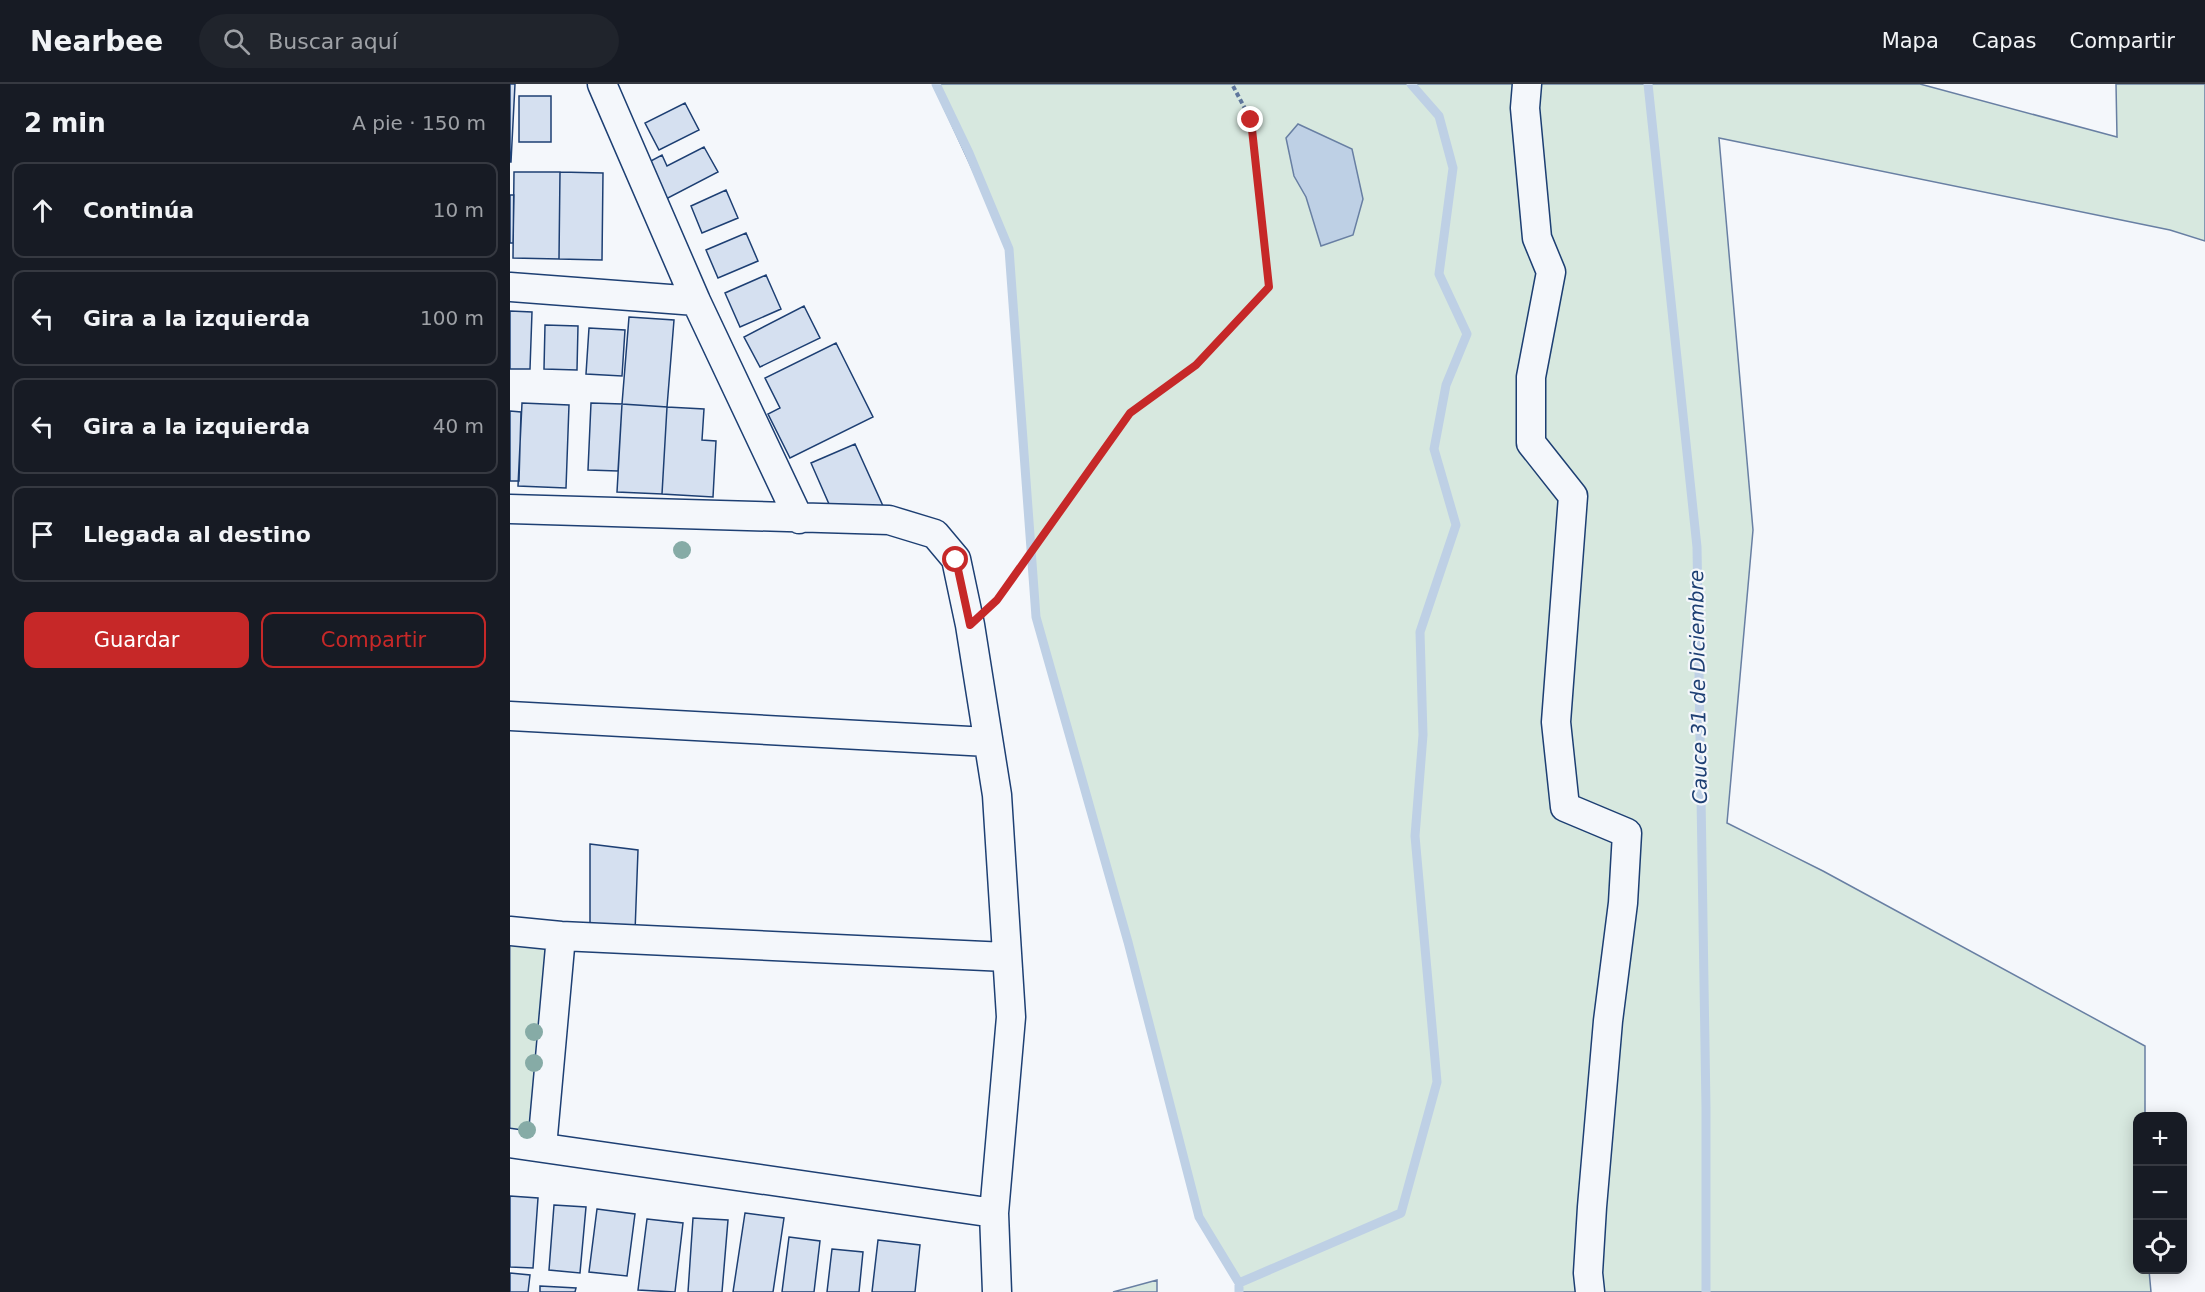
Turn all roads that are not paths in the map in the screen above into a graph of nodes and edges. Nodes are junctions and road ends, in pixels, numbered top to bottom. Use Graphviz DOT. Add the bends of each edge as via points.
graph roads {
  1 [pos="602,84"];
  2 [pos="1527,84"];
  3 [pos="510,286"];
  4 [pos="696,301"];
  5 [pos="510,509"];
  6 [pos="799,519"];
  7 [pos="510,716"];
  8 [pos="988,742"];
  9 [pos="510,932"];
  10 [pos="561,936"];
  11 [pos="1006,957"];
  12 [pos="510,1143"];
  13 [pos="542,1147"];
  14 [pos="994,1213"];
  15 [pos="997,1292"];
  16 [pos="1590,1292"];
  1 -- 4 [label="street"];
  2 -- 16 [label="street" via="1525,108 1538,238 1551,272 1531,377 1531,442 1573,496 1557,722 1565,807 1627,832 1592,1207"];
  3 -- 4 [label="street"];
  4 -- 6 [label="street"];
  5 -- 6 [label="street"];
  6 -- 8 [label="street" via="889,520 935,534 956,560"];
  7 -- 8 [label="street"];
  8 -- 11 [label="street" via="997,795"];
  9 -- 10 [label="street"];
  10 -- 11 [label="street"];
  10 -- 13 [label="street"];
  11 -- 14 [label="street" via="1011,1017"];
  12 -- 13 [label="street"];
  13 -- 14 [label="street"];
  14 -- 15 [label="street"];
}
